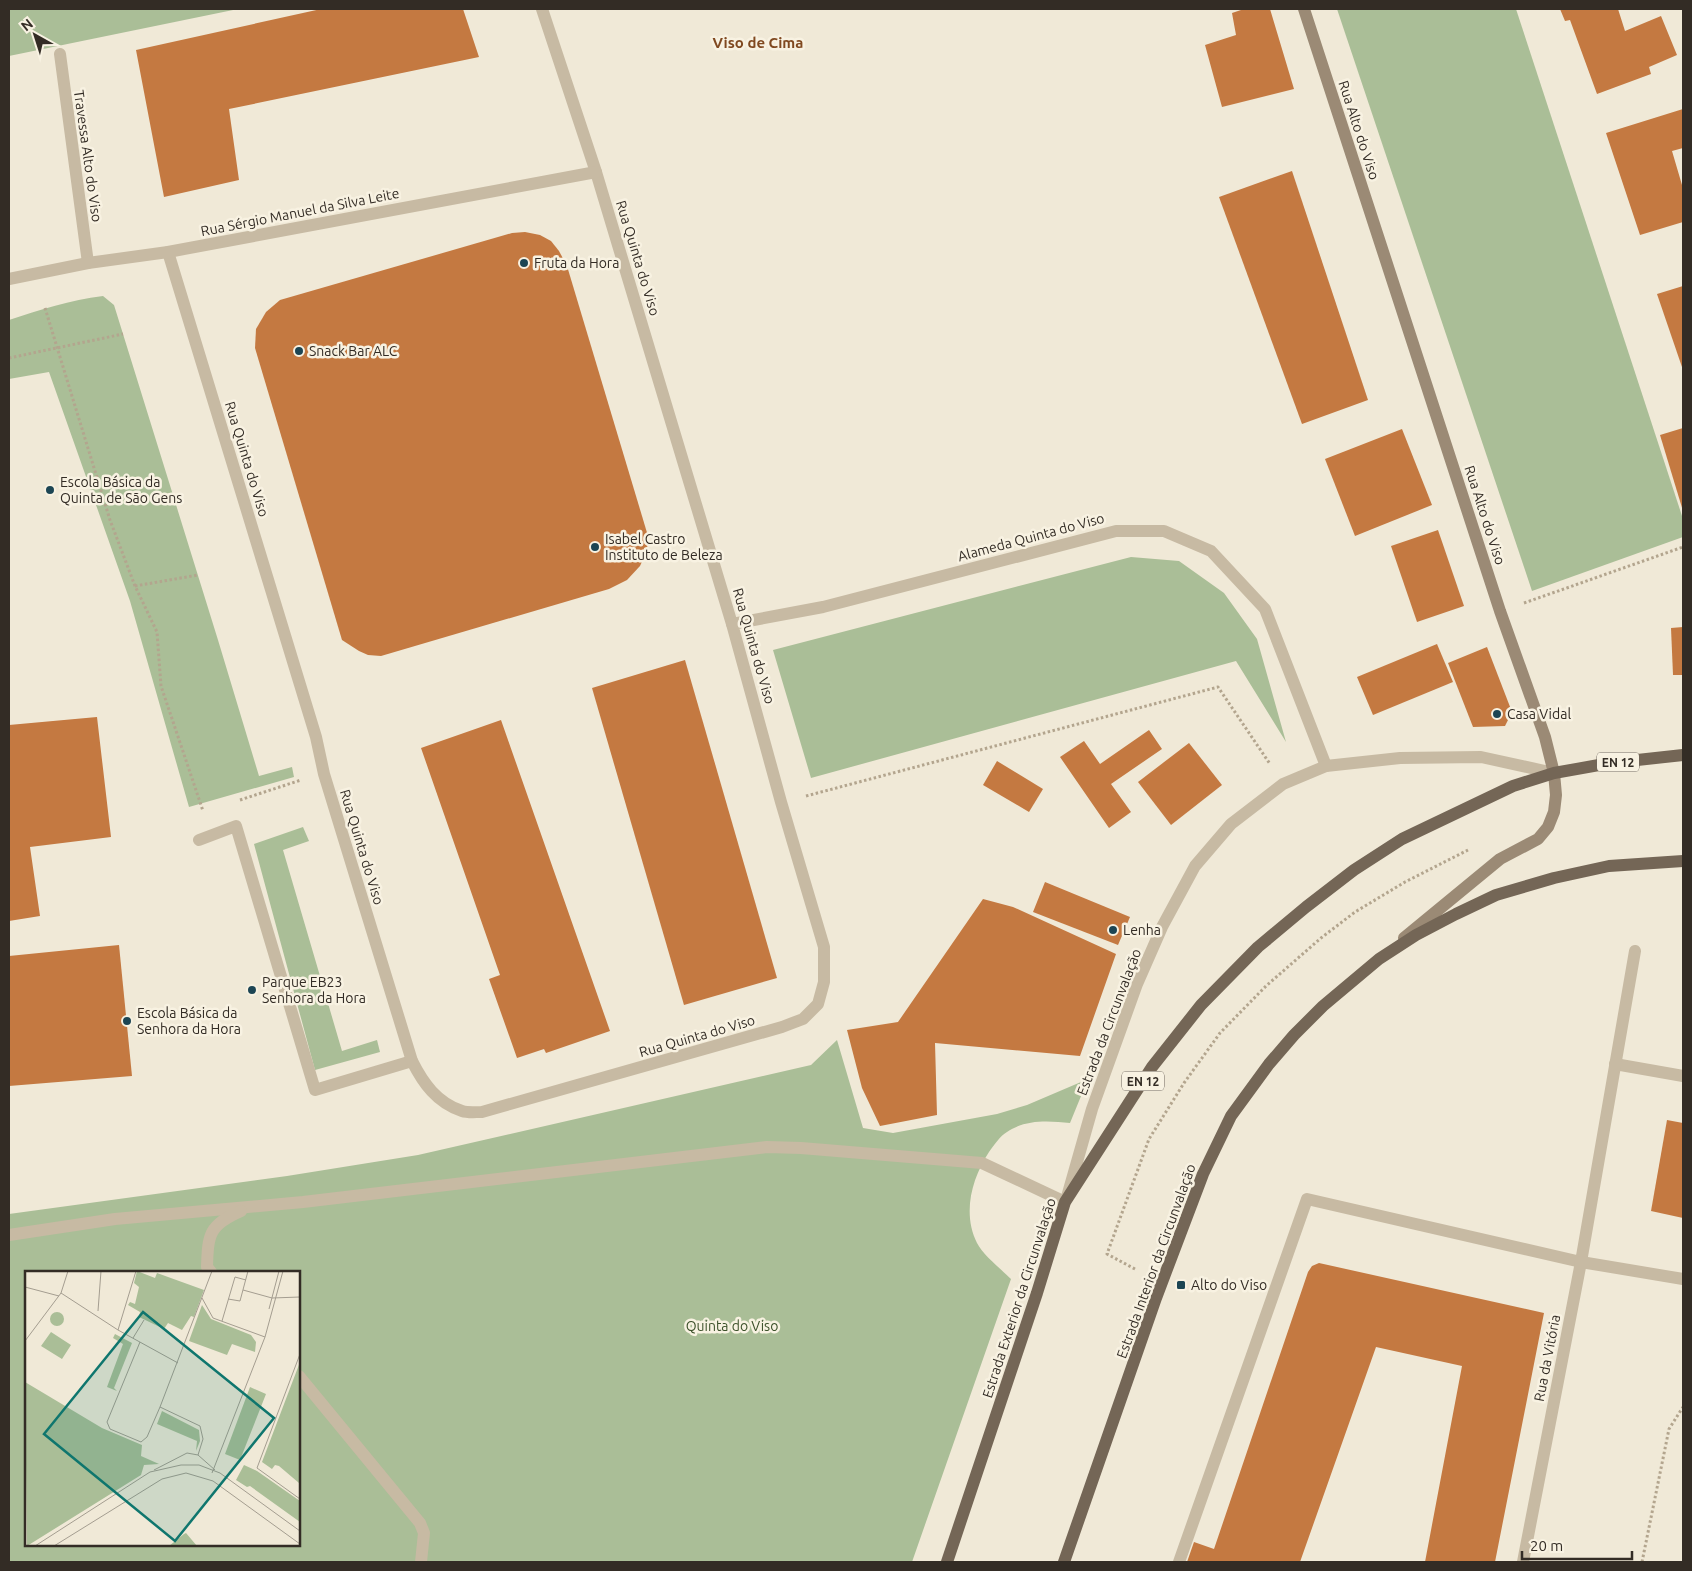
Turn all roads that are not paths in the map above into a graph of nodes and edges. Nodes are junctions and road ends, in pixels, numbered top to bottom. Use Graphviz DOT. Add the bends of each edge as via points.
graph roads {
  1 [pos="542,9"];
  2 [pos="1304,9"];
  3 [pos="60,54"];
  4 [pos="596,172"];
  5 [pos="168,252"];
  6 [pos="88,263"];
  7 [pos="9,279"];
  8 [pos="732,624"];
  9 [pos="1683,755"];
  10 [pos="1326,766"];
  11 [pos="1554,773"];
  12 [pos="199,840"];
  13 [pos="1683,861"];
  14 [pos="1635,951"];
  15 [pos="1379,959"];
  16 [pos="412,1062"];
  17 [pos="1615,1064"];
  18 [pos="1683,1076"];
  19 [pos="1065,1202"];
  20 [pos="253,1206"];
  21 [pos="9,1235"];
  22 [pos="1581,1262"];
  23 [pos="210,1271"];
  24 [pos="1683,1279"];
  25 [pos="300,1377"];
  26 [pos="421,1562"];
  27 [pos="946,1562"];
  28 [pos="1064,1562"];
  29 [pos="1179,1562"];
  30 [pos="1523,1562"];
  1 -- 4 [label="street, Rua Quinta do Viso"];
  2 -- 11 [label="main road, Rua Alto do Viso" via="1500,611 1545,737"];
  3 -- 6 [label="street, Travessa Alto do Viso"];
  4 -- 5 [label="street, Rua Sérgio Manuel da Silva Leite"];
  4 -- 8 [label="street, Rua Quinta do Viso"];
  5 -- 6 [label="street, Rua Sérgio Manuel da Silva Leite"];
  5 -- 16 [label="street, Rua Quinta do Viso"];
  6 -- 7 [label="street, Rua Sérgio Manuel da Silva Leite"];
  8 -- 10 [label="street, Alameda Quinta do Viso" via="823,607 1116,530 1164,531 1211,551 1265,609"];
  8 -- 16 [label="street, Rua Quinta do Viso" via="824,947 824,982 818,1004 803,1019 782,1027 482,1112 463,1111 445,1103 420,1079"];
  9 -- 11 [label="main road, Estrada Exterior da Circunvalação / EN 12"];
  10 -- 11 [label="street, Estrada da Circunvalação" via="1400,758 1480,757"];
  10 -- 19 [label="street, Estrada da Circunvalação" via="1284,784 1231,824 1195,866 1162,927 1138,984 1092,1109"];
  11 -- 15 [label="main road, Rua Alto do Viso" via="1554,812 1538,839 1500,859"];
  11 -- 19 [label="main road, Estrada Exterior da Circunvalação / EN 12" via="1513,786 1402,839 1354,870 1258,947 1202,1005 1152,1067"];
  12 -- 16 [label="street" via="236,826 314,1090"];
  13 -- 15 [label="main road, Estrada Interior da Circunvalação" via="1609,866 1496,895 1416,935"];
  14 -- 17 [label="street, Rua da Vitória"];
  15 -- 28 [label="main road, Estrada Interior da Circunvalação" via="1294,1035 1231,1116 1179,1234"];
  17 -- 18 [label="street"];
  17 -- 22 [label="street, Rua da Vitória"];
  19 -- 20 [label="street" via="982,1164 766,1147"];
  19 -- 27 [label="main road, Estrada Exterior da Circunvalação / EN 12" via="1038,1293"];
  20 -- 21 [label="street" via="115,1219"];
  20 -- 23 [label="street" via="228,1217 214,1228 208,1242 207,1267"];
  22 -- 24 [label="street"];
  22 -- 29 [label="street" via="1307,1199"];
  22 -- 30 [label="street, Rua da Vitória"];
  25 -- 26 [label="street" via="420,1523 424,1533"];
}
